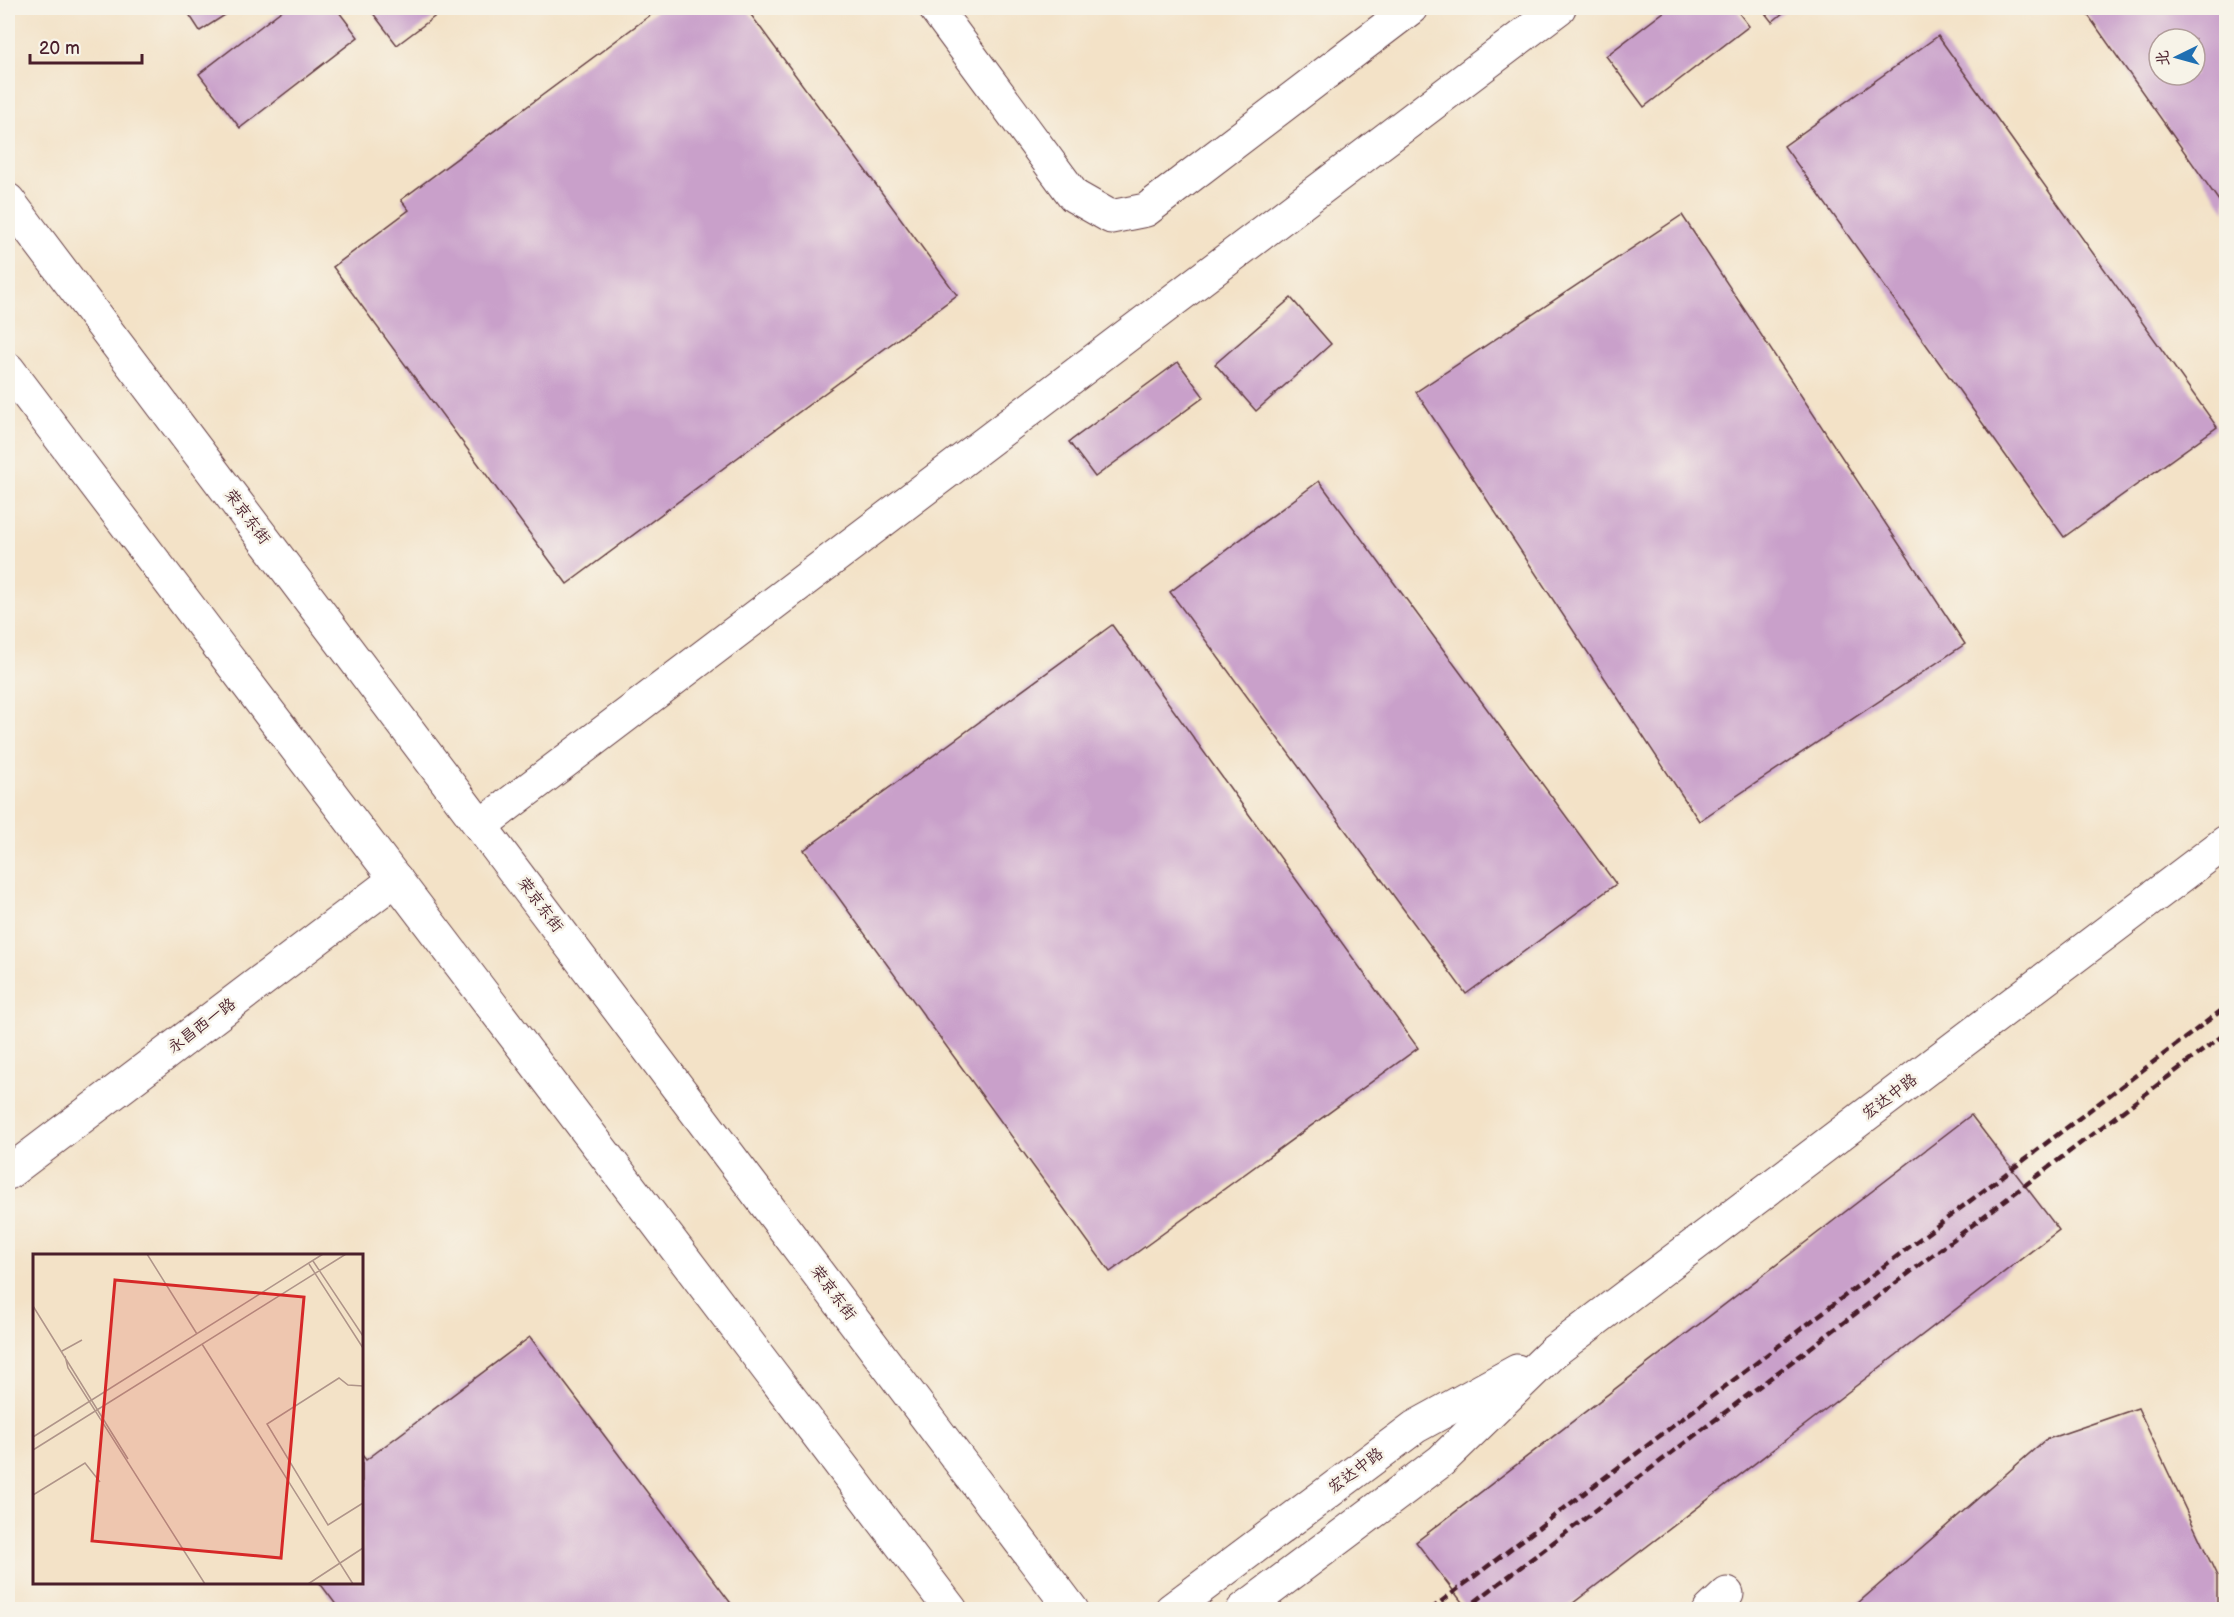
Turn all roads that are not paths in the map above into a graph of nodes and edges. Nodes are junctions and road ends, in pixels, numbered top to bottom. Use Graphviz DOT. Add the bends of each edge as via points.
graph roads {
  1 [pos="935,8"];
  2 [pos="1412,8"];
  3 [pos="1559,8"];
  4 [pos="8,200"];
  5 [pos="8,369"];
  6 [pos="480,826"];
  7 [pos="2226,842"];
  8 [pos="396,879"];
  9 [pos="8,1173"];
  10 [pos="1553,1352"];
  11 [pos="951,1610"];
  12 [pos="1072,1610"];
  13 [pos="1171,1610"];
  14 [pos="1243,1610"];
  1 -- 2 [label="street" via="1074,196 1111,217 1146,210"];
  3 -- 6 [label="street"];
  4 -- 6 [label="street, 荣京东街"];
  5 -- 8 [label="street"];
  6 -- 12 [label="street, 荣京东街"];
  7 -- 10 [label="street, 宏达中路"];
  8 -- 9 [label="street, 永昌西一路"];
  8 -- 11 [label="street"];
  10 -- 13 [label="street, 宏达中路" via="1415,1427"];
  10 -- 14 [label="street, 宏达中路" via="1441,1461"];
}
